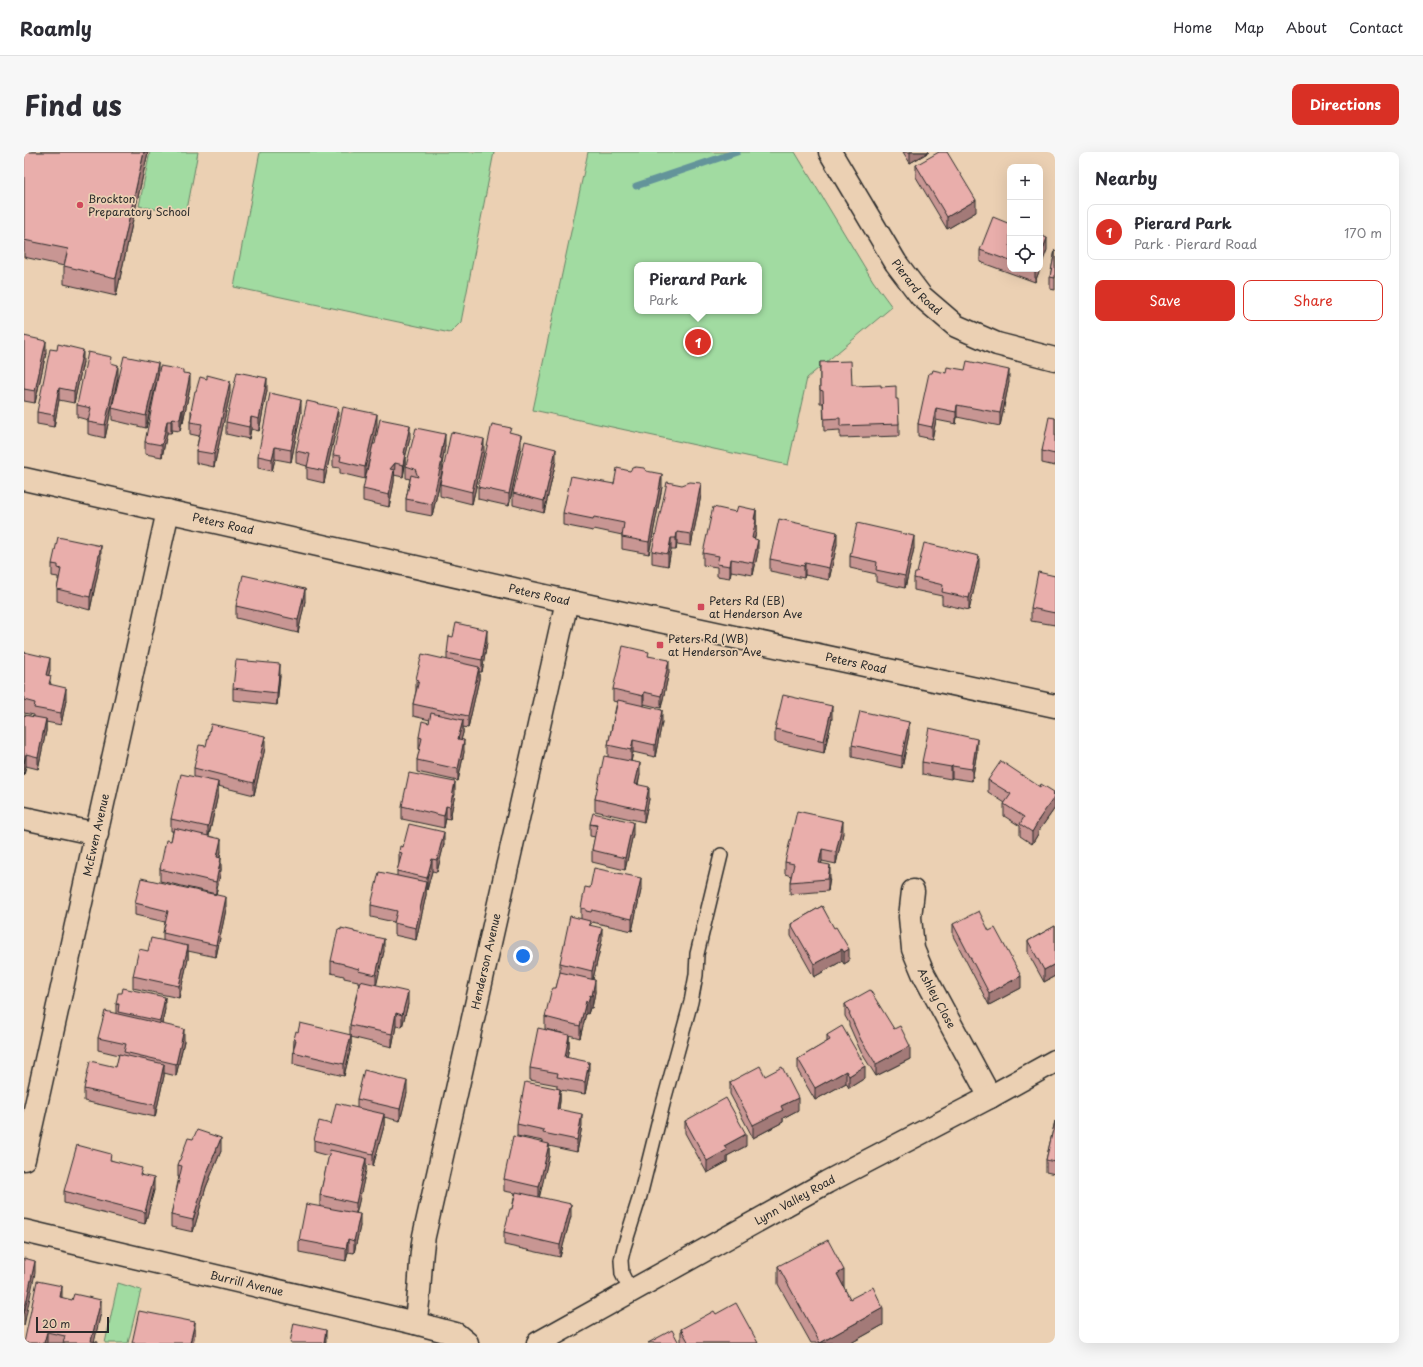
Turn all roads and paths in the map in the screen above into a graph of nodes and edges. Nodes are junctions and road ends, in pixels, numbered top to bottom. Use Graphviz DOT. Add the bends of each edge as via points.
graph roads {
  1 [pos="830,152"];
  2 [pos="1055,359"];
  3 [pos="24,479"];
  4 [pos="168,511"];
  5 [pos="567,601"];
  6 [pos="1055,706"];
  7 [pos="24,818"];
  8 [pos="97,834"];
  9 [pos="721,855"];
  10 [pos="913,891"];
  11 [pos="1055,1061"];
  12 [pos="990,1097"];
  13 [pos="24,1159"];
  14 [pos="24,1231"];
  15 [pos="631,1292"];
  16 [pos="415,1323"];
  17 [pos="467,1343"];
  18 [pos="538,1343"];
  1 -- 2 [label="street, Pierard Road" via="896,263 920,296 956,326 997,344"];
  3 -- 4 [label="street, Peters Road"];
  4 -- 5 [label="street, Peters Road"];
  4 -- 8 [label="street, McEwen Avenue"];
  5 -- 6 [label="street, Peters Road"];
  5 -- 16 [label="street, Henderson Avenue" via="424,1236"];
  7 -- 8 [label="street"];
  8 -- 13 [label="street, McEwen Avenue"];
  9 -- 15 [label="lane" via="697,954 691,1002 621,1260 622,1274"];
  10 -- 12 [label="street, Ashley Close" via="910,917 913,949 923,973"];
  11 -- 12 [label="street, Lynn Valley Road"];
  12 -- 15 [label="street, Lynn Valley Road" via="827,1182"];
  14 -- 16 [label="street, Burrill Avenue"];
  15 -- 18 [label="street, Lynn Valley Road"];
  16 -- 17 [label="street, Burrill Avenue" via="456,1334"];
}
